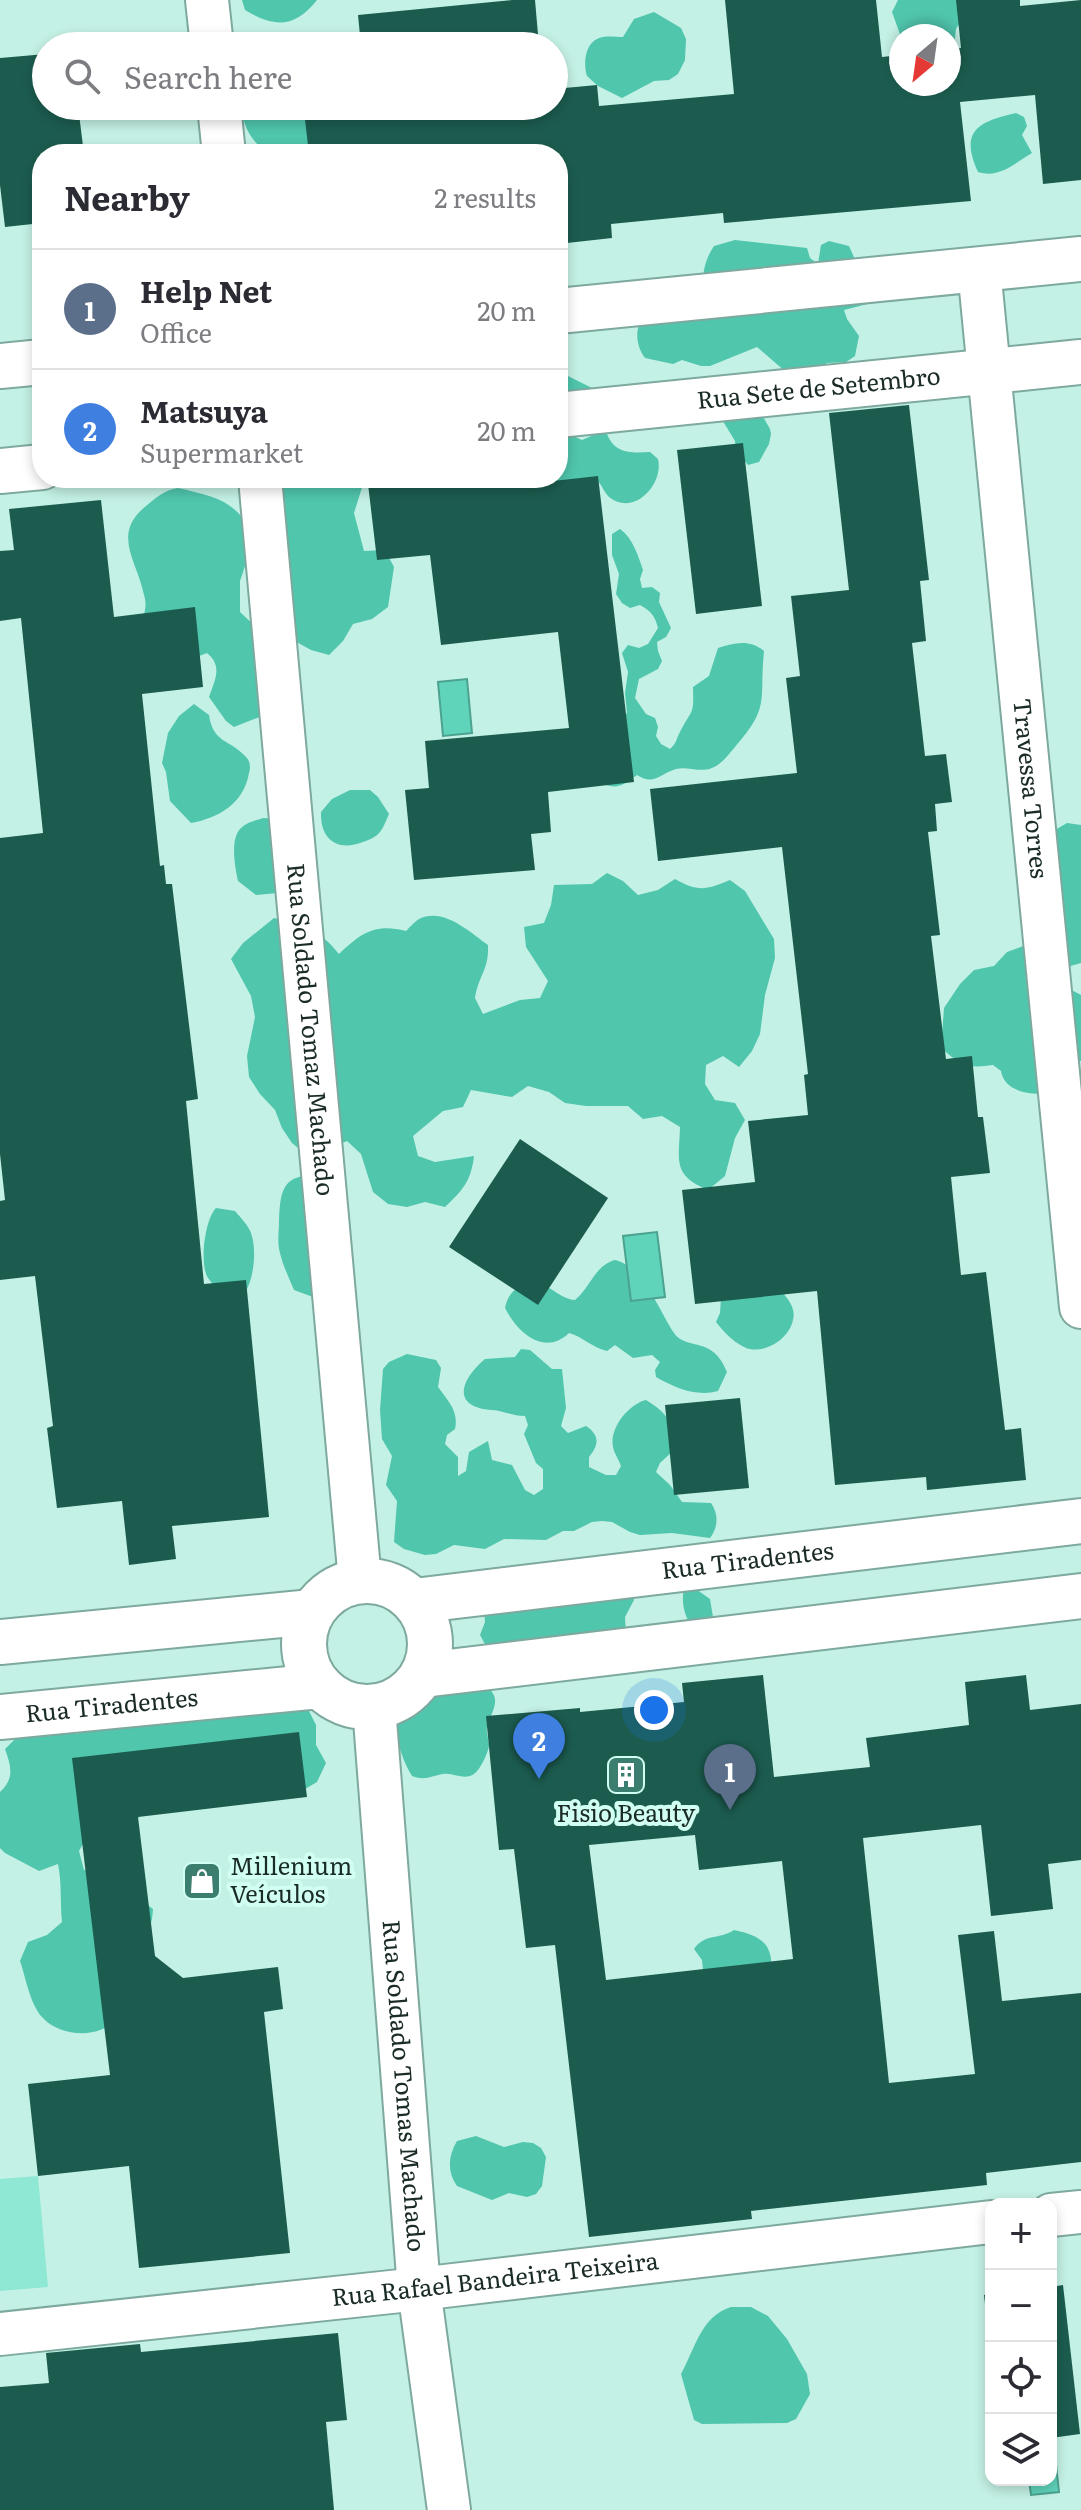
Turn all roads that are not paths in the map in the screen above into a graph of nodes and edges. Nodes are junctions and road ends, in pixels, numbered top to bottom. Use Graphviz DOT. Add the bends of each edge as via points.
graph roads {
  1 [pos="207,0"];
  2 [pos="210,32"];
  3 [pos="220,120"];
  4 [pos="223,144"];
  5 [pos="1081,259"];
  6 [pos="979,269"];
  7 [pos="568,310"];
  8 [pos="1081,362"];
  9 [pos="32,363"];
  10 [pos="0,366"];
  11 [pos="988,371"];
  12 [pos="568,414"];
  13 [pos="32,468"];
  14 [pos="0,471"];
  15 [pos="261,488"];
  16 [pos="1081,1307"];
  17 [pos="1081,1521"];
  18 [pos="360,1581"];
  19 [pos="1081,1596"];
  20 [pos="414,1601"];
  21 [pos="312,1612"];
  22 [pos="0,1642"];
  23 [pos="423,1675"];
  24 [pos="320,1686"];
  25 [pos="374,1707"];
  26 [pos="0,1717"];
  27 [pos="1081,2212"];
  28 [pos="1057,2214"];
  29 [pos="985,2223"];
  30 [pos="419,2289"];
  31 [pos="0,2334"];
  32 [pos="449,2510"];
  1 -- 2 [label="street"];
  3 -- 4 [label="street"];
  5 -- 6 [label="main road"];
  6 -- 7 [label="main road"];
  6 -- 11 [label="street, Travessa Torres"];
  8 -- 11 [label="main road, Rua Sete de Setembro"];
  9 -- 10 [label="main road"];
  11 -- 12 [label="main road, Rua Sete de Setembro"];
  11 -- 16 [label="street, Travessa Torres"];
  13 -- 14 [label="main road"];
  15 -- 18 [label="street, Rua Soldado Tomaz Machado"];
  17 -- 20 [label="main road, Rua Tiradentes"];
  18 -- 20 [label="main road" via="399,1589"];
  18 -- 21 [label="main road" via="341,1586"];
  19 -- 23 [label="main road"];
  20 -- 23 [label="main road" via="430,1637"];
  21 -- 22 [label="main road"];
  21 -- 24 [label="main road" via="304,1651"];
  23 -- 25 [label="main road" via="394,1702"];
  24 -- 25 [label="main road" via="336,1699"];
  24 -- 26 [label="main road, Rua Tiradentes"];
  25 -- 30 [label="street, Rua Soldado Tomas Machado"];
  27 -- 28 [label="street"];
  29 -- 30 [label="street, Rua Rafael Bandeira Teixeira"];
  30 -- 31 [label="street, Rua Rafael Bandeira Teixeira"];
  30 -- 32 [label="street, Rua Soldado Tomas Machado"];
}
